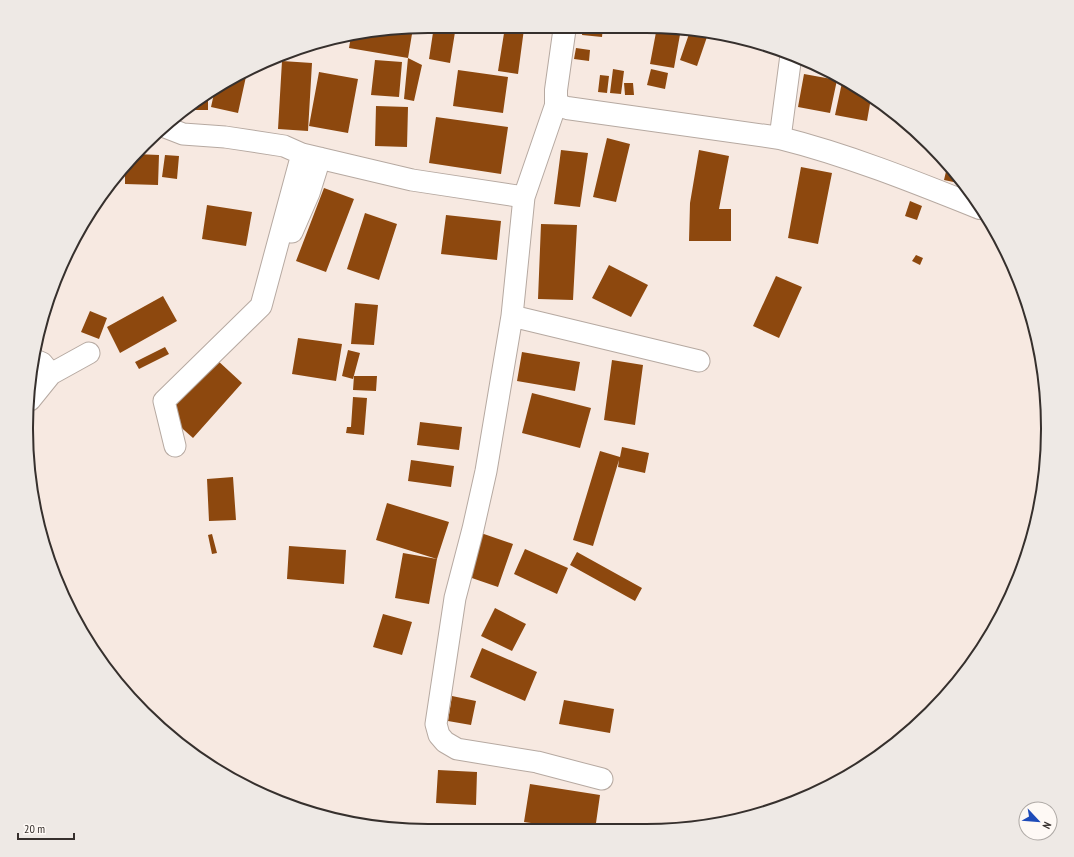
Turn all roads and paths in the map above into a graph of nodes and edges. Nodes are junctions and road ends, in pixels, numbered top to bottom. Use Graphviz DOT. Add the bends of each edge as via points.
graph roads {
  1 [pos="564,33"];
  2 [pos="790,60"];
  3 [pos="556,104"];
  4 [pos="170,130"];
  5 [pos="780,138"];
  6 [pos="311,156"];
  7 [pos="524,197"];
  8 [pos="971,205"];
  9 [pos="261,306"];
  10 [pos="512,316"];
  11 [pos="248,326"];
  12 [pos="89,353"];
  13 [pos="39,362"];
  14 [pos="699,362"];
  15 [pos="51,374"];
  16 [pos="35,394"];
  17 [pos="175,446"];
  18 [pos="602,779"];
  1 -- 3 [label="street"];
  2 -- 5 [label="street"];
  3 -- 5 [label="street" via="567,108"];
  3 -- 7 [label="street"];
  4 -- 6 [label="street" via="183,134 284,146"];
  5 -- 8 [label="street" via="814,146"];
  6 -- 7 [label="street" via="412,180"];
  6 -- 9 [label="street" via="309,193 290,235 275,283"];
  7 -- 10 [label="street"];
  9 -- 11 [label="street"];
  9 -- 17 [label="street" via="164,401"];
  10 -- 14 [label="street"];
  10 -- 18 [label="street" via="486,471 455,598 436,724 439,735 457,749 537,762"];
  12 -- 15 [label="street"];
  13 -- 15 [label="street"];
  15 -- 16 [label="street"];
}
